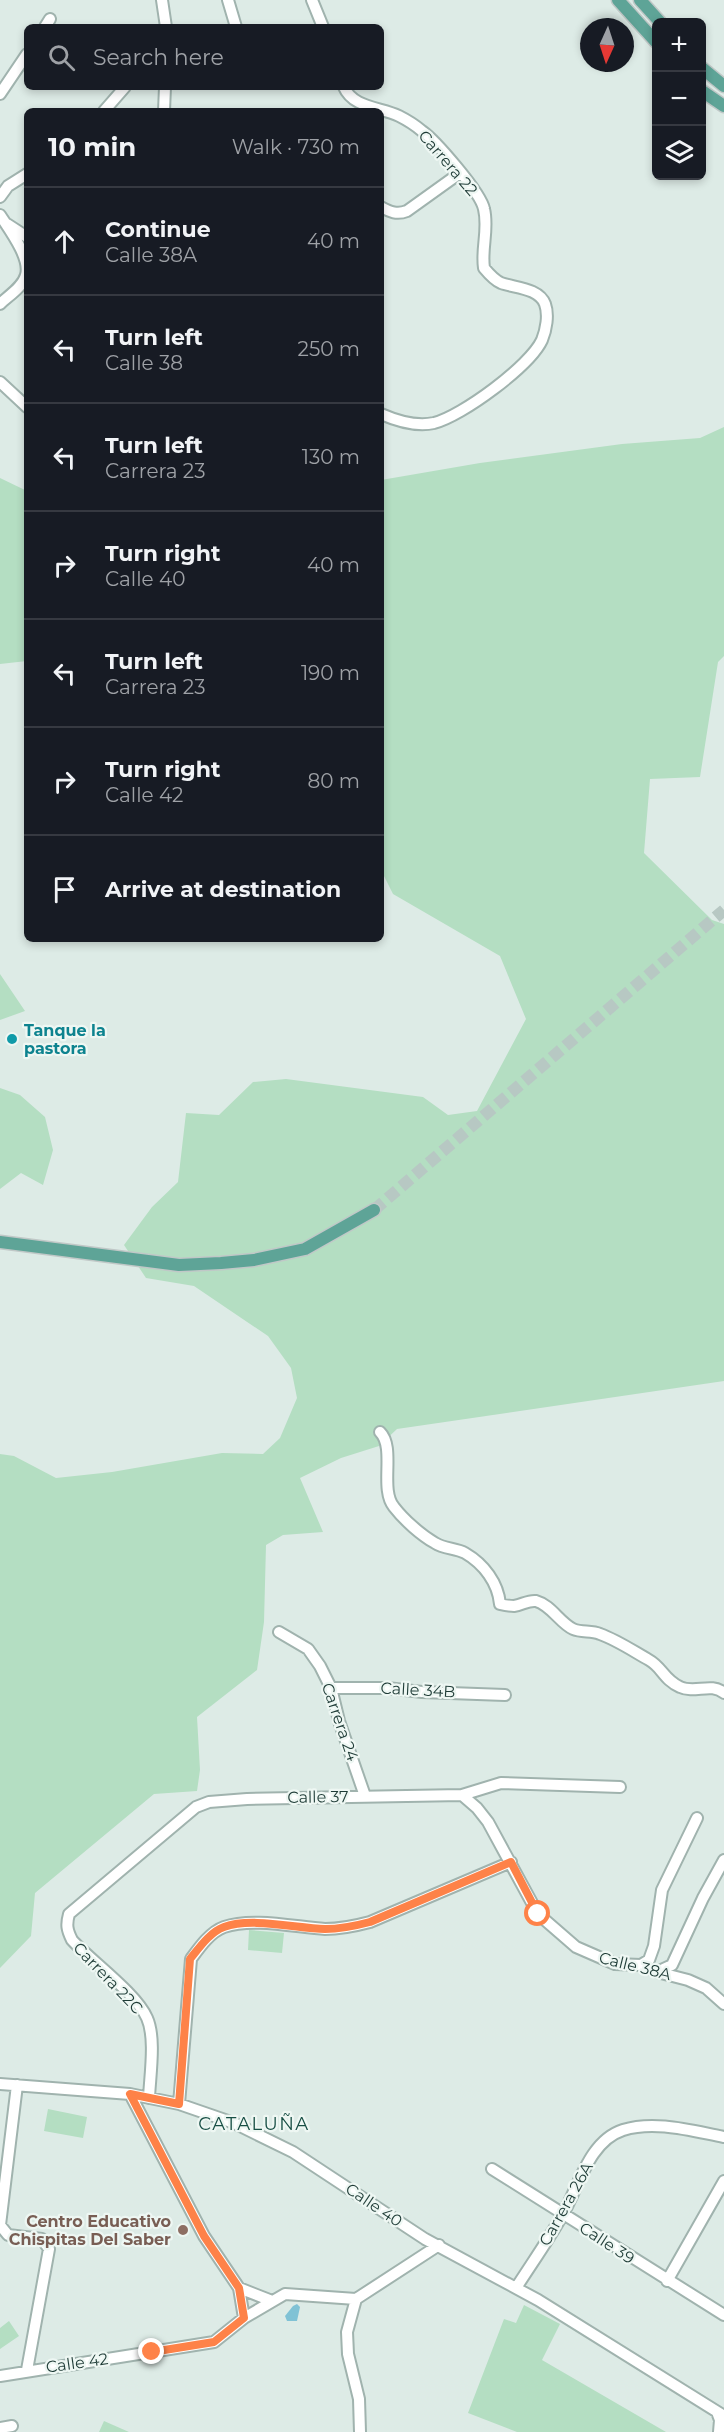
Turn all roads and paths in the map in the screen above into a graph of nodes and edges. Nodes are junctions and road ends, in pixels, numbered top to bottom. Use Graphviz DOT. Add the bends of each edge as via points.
graph roads {
  1 [pos="162,0"];
  2 [pos="228,0"];
  3 [pos="312,0"];
  4 [pos="618,0"];
  5 [pos="640,0"];
  6 [pos="656,18"];
  7 [pos="165,24"];
  8 [pos="235,24"];
  9 [pos="322,24"];
  10 [pos="652,37"];
  11 [pos="24,58"];
  12 [pos="706,72"];
  13 [pos="724,86"];
  14 [pos="122,90"];
  15 [pos="165,90"];
  16 [pos="346,90"];
  17 [pos="0,94"];
  18 [pos="706,94"];
  19 [pos="724,106"];
  20 [pos="107,108"];
  21 [pos="164,108"];
  22 [pos="375,108"];
  23 [pos="384,111"];
  24 [pos="460,173"];
  25 [pos="24,176"];
  26 [pos="0,197"];
  27 [pos="384,209"];
  28 [pos="3,219"];
  29 [pos="24,235"];
  30 [pos="24,253"];
  31 [pos="24,280"];
  32 [pos="0,304"];
  33 [pos="0,369"];
  34 [pos="2,383"];
  35 [pos="24,404"];
  36 [pos="384,415"];
  37 [pos="374,1210"];
  38 [pos="0,1242"];
  39 [pos="380,1432"];
  40 [pos="279,1632"];
  41 [pos="331,1688"];
  42 [pos="724,1693"];
  43 [pos="505,1695"];
  44 [pos="620,1787"];
  45 [pos="462,1795"];
  46 [pos="365,1796"];
  47 [pos="697,1818"];
  48 [pos="724,1860"];
  49 [pos="511,1862"];
  50 [pos="67,1930"];
  51 [pos="641,1965"];
  52 [pos="657,1972"];
  53 [pos="724,2004"];
  54 [pos="0,2084"];
  55 [pos="17,2085"];
  56 [pos="130,2094"];
  57 [pos="149,2098"];
  58 [pos="179,2104"];
  59 [pos="724,2137"];
  60 [pos="5,2147"];
  61 [pos="492,2169"];
  62 [pos="724,2181"];
  63 [pos="563,2214"];
  64 [pos="0,2225"];
  65 [pos="439,2245"];
  66 [pos="667,2281"];
  67 [pos="239,2288"];
  68 [pos="516,2288"];
  69 [pos="356,2299"];
  70 [pos="272,2301"];
  71 [pos="724,2315"];
  72 [pos="244,2318"];
  73 [pos="27,2370"];
  74 [pos="0,2376"];
  75 [pos="720,2414"];
  76 [pos="12,2426"];
  77 [pos="0,2428"];
  78 [pos="360,2432"];
  79 [pos="719,2432"];
  1 -- 7 [label="street"];
  2 -- 8 [label="street"];
  3 -- 9 [label="street"];
  4 -- 10 [label="main road"];
  5 -- 6 [label="main road"];
  11 -- 17 [label="street"];
  12 -- 13 [label="main road"];
  14 -- 20 [label="street"];
  15 -- 21 [label="street"];
  16 -- 22 [label="street, Carrera 22" via="350,98"];
  18 -- 19 [label="main road"];
  23 -- 24 [label="street, Carrera 22" via="424,132"];
  24 -- 27 [label="street" via="407,212"];
  24 -- 36 [label="street, Carrera 22" via="484,207 484,268 501,283 534,293 544,303 541,342 504,380 447,418 419,424"];
  25 -- 26 [label="street"];
  28 -- 29 [label="street"];
  28 -- 30 [label="street"];
  31 -- 32 [label="street"];
  33 -- 34 [label="street"];
  34 -- 35 [label="street"];
  37 -- 38 [label="main road" via="304,1249 221,1263 179,1265"];
  39 -- 42 [label="street" via="386,1444 392,1505 436,1544 464,1553 477,1563 491,1577 500,1604 539,1602 571,1628 613,1638 649,1660 679,1687 692,1691 707,1687"];
  40 -- 41 [label="street, Carrera 24" via="308,1648"];
  41 -- 43 [label="street, Calle 34B"];
  41 -- 46 [label="street, Carrera 24"];
  44 -- 45 [label="street, Calle 37" via="501,1783"];
  45 -- 46 [label="street, Calle 37"];
  45 -- 49 [label="street, Calle 38A" via="488,1822"];
  46 -- 50 [label="street, Calle 37" via="238,1800 196,1807 69,1914"];
  47 -- 51 [label="street" via="662,1890 654,1946"];
  48 -- 52 [label="street" via="672,1965"];
  49 -- 51 [label="street, Calle 38A" via="538,1914 576,1947 615,1964"];
  49 -- 58 [label="street" via="348,1928 249,1923 223,1927 202,1943 190,1959"];
  50 -- 57 [label="street, Carrera 22C" via="72,1940 147,2018 151,2038"];
  51 -- 52 [label="street, Calle 38A"];
  52 -- 53 [label="street, Calle 38A" via="706,1988"];
  54 -- 55 [label="street, Calle 40"];
  55 -- 56 [label="street, Calle 40"];
  55 -- 60 [label="street"];
  56 -- 57 [label="street, Calle 40"];
  56 -- 67 [label="street" via="204,2236"];
  57 -- 58 [label="street, Calle 40"];
  58 -- 65 [label="street, Calle 40" via="234,2123 293,2152"];
  59 -- 63 [label="street, Carrera 26A" via="650,2126 613,2134 589,2162"];
  60 -- 64 [label="street"];
  61 -- 63 [label="street, Calle 39"];
  62 -- 66 [label="street"];
  63 -- 66 [label="street, Calle 39"];
  63 -- 68 [label="street, Carrera 26A"];
  64 -- 73 [label="street" via="8,2235 42,2239 49,2248"];
  65 -- 68 [label="street, Calle 40"];
  65 -- 69 [label="street"];
  66 -- 71 [label="street, Calle 39"];
  67 -- 70 [label="street"];
  67 -- 72 [label="street"];
  68 -- 75 [label="street, Calle 40"];
  69 -- 70 [label="street, Calle 42" via="285,2294"];
  69 -- 78 [label="street" via="347,2332 359,2398"];
  70 -- 72 [label="street, Calle 42"];
  72 -- 73 [label="street, Calle 42" via="214,2342"];
  73 -- 74 [label="street, Calle 42"];
  75 -- 79 [label="street"];
  76 -- 77 [label="street"];
}
